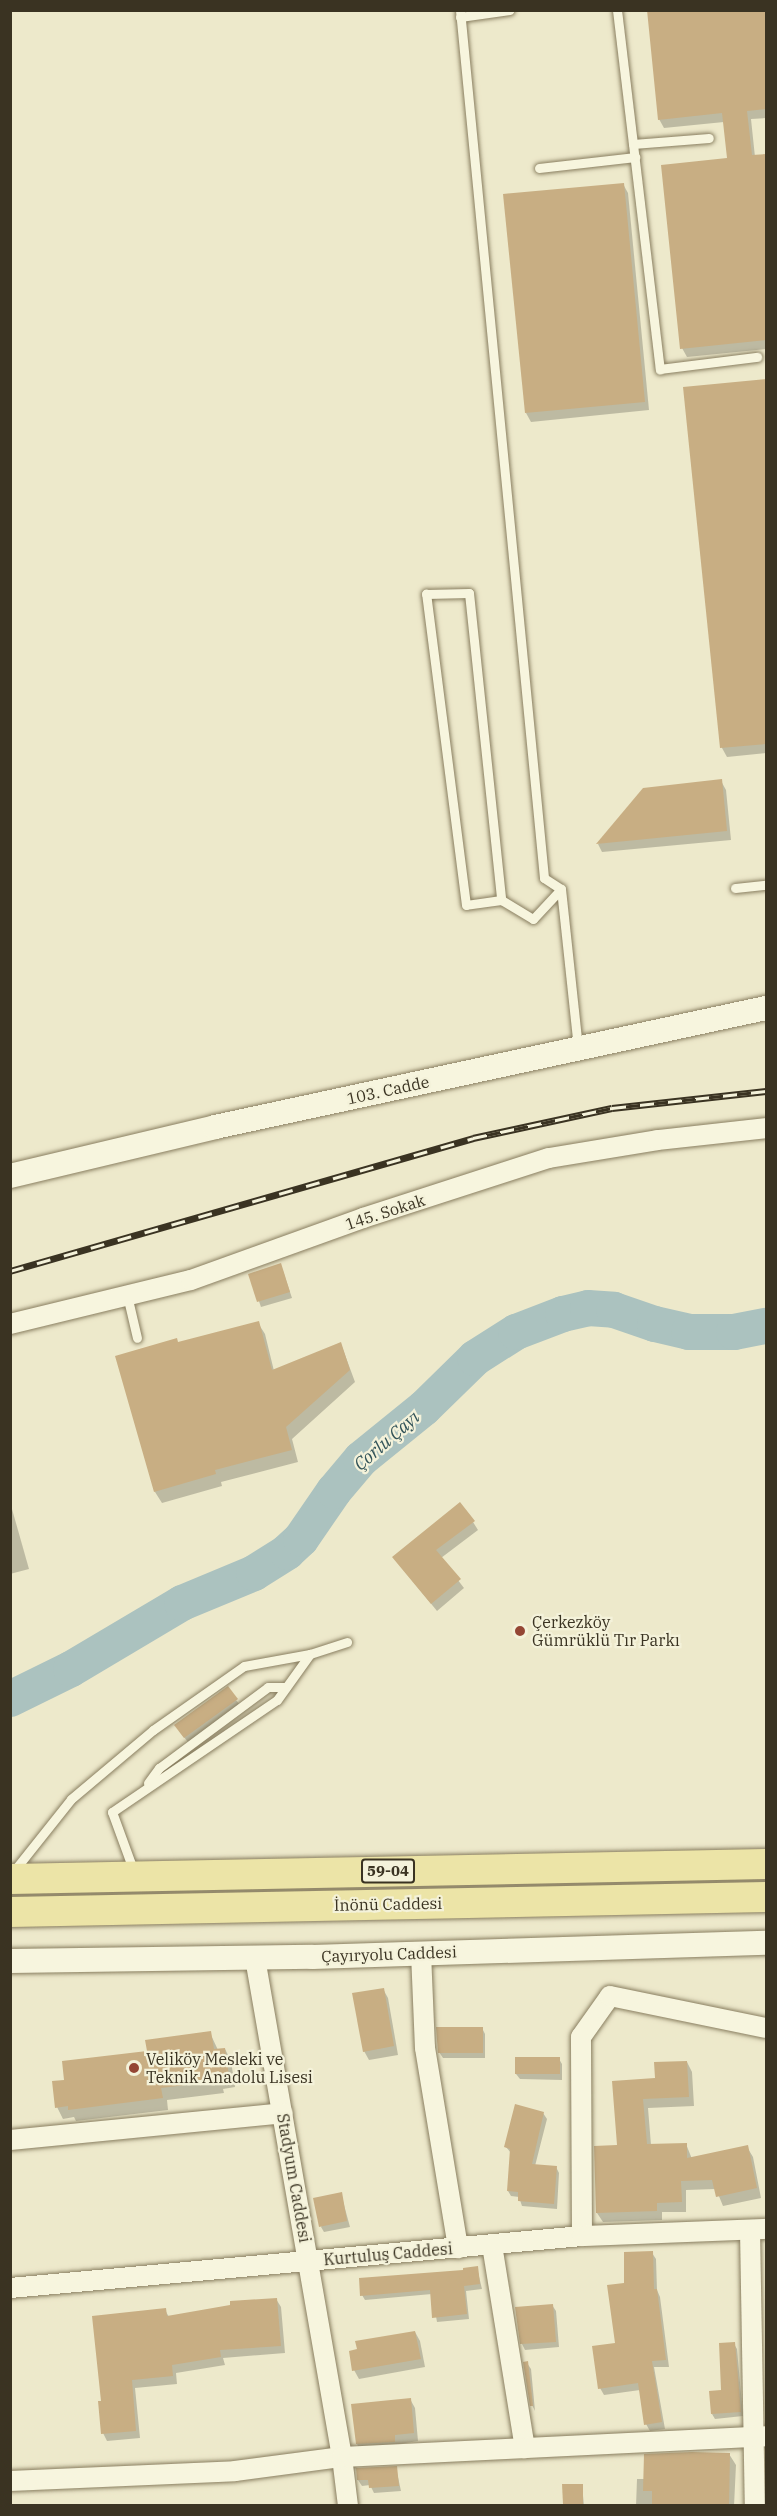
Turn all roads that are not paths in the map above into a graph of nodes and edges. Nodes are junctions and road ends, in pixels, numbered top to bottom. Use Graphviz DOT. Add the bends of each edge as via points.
graph roads {
  1 [pos="510,10"];
  2 [pos="617,10"];
  3 [pos="460,14"];
  4 [pos="709,138"];
  5 [pos="633,144"];
  6 [pos="635,157"];
  7 [pos="539,168"];
  8 [pos="757,357"];
  9 [pos="766,885"];
  10 [pos="735,888"];
  11 [pos="561,889"];
  12 [pos="501,900"];
  13 [pos="766,1008"];
  14 [pos="578,1049"];
  15 [pos="766,1128"];
  16 [pos="10,1176"];
  17 [pos="127,1295"];
  18 [pos="10,1324"];
  19 [pos="137,1338"];
  20 [pos="347,1642"];
  21 [pos="310,1654"];
  22 [pos="286,1688"];
  23 [pos="144,1788"];
  24 [pos="766,1864"];
  25 [pos="10,1877"];
  26 [pos="135,1877"];
  27 [pos="766,1897"];
  28 [pos="10,1912"];
  29 [pos="766,1942"];
  30 [pos="421,1953"];
  31 [pos="255,1958"];
  32 [pos="10,1961"];
  33 [pos="766,2028"];
  34 [pos="282,2113"];
  35 [pos="10,2140"];
  36 [pos="758,2230"];
  37 [pos="582,2236"];
  38 [pos="492,2245"];
  39 [pos="458,2248"];
  40 [pos="309,2262"];
  41 [pos="10,2288"];
  42 [pos="760,2437"];
  43 [pos="525,2448"];
  44 [pos="342,2457"];
  45 [pos="10,2481"];
  46 [pos="348,2505"];
  47 [pos="755,2505"];
  1 -- 3 [label="lane"];
  2 -- 5 [label="lane"];
  3 -- 11 [label="lane" via="544,878"];
  4 -- 5 [label="lane"];
  5 -- 6 [label="lane"];
  6 -- 7 [label="lane"];
  6 -- 8 [label="lane" via="660,369"];
  9 -- 10 [label="lane"];
  11 -- 12 [label="lane" via="533,919"];
  11 -- 14 [label="lane"];
  12 -- 12 [label="lane" via="469,593 426,594 466,905"];
  13 -- 14 [label="street, 103. Cadde"];
  14 -- 16 [label="street, 103. Cadde" via="215,1127"];
  15 -- 17 [label="street, 145. Sokak" via="549,1158 363,1218 191,1280"];
  17 -- 18 [label="street, 145. Sokak"];
  17 -- 19 [label="lane"];
  20 -- 21 [label="lane"];
  21 -- 22 [label="lane"];
  21 -- 25 [label="lane" via="244,1666 153,1730 71,1799"];
  22 -- 23 [label="lane" via="277,1700 206,1750"];
  22 -- 23 [label="lane" via="268,1688 159,1768"];
  23 -- 26 [label="lane" via="112,1812"];
  24 -- 26 [label="main road, 59-04"];
  25 -- 26 [label="main road, 59-04"];
  27 -- 28 [label="main road, İnönü Caddesi / 59-04"];
  29 -- 30 [label="street, Çayıryolu Caddesi"];
  30 -- 31 [label="street, Çayıryolu Caddesi"];
  30 -- 39 [label="street" via="425,2048"];
  31 -- 32 [label="street, Çayıryolu Caddesi"];
  31 -- 34 [label="street, Stadyum Caddesi"];
  33 -- 37 [label="street" via="610,1996 581,2037"];
  34 -- 35 [label="street"];
  34 -- 40 [label="street, Stadyum Caddesi"];
  36 -- 37 [label="street, Kurtuluş Caddesi"];
  36 -- 42 [label="street"];
  37 -- 38 [label="street, Kurtuluş Caddesi"];
  38 -- 39 [label="street, Kurtuluş Caddesi"];
  38 -- 43 [label="street"];
  39 -- 40 [label="street, Kurtuluş Caddesi"];
  40 -- 41 [label="street, Kurtuluş Caddesi"];
  40 -- 44 [label="street, Stadyum Caddesi"];
  42 -- 43 [label="street"];
  42 -- 47 [label="street"];
  43 -- 44 [label="street"];
  44 -- 45 [label="street" via="235,2471"];
  44 -- 46 [label="street, Stadyum Caddesi"];
}
